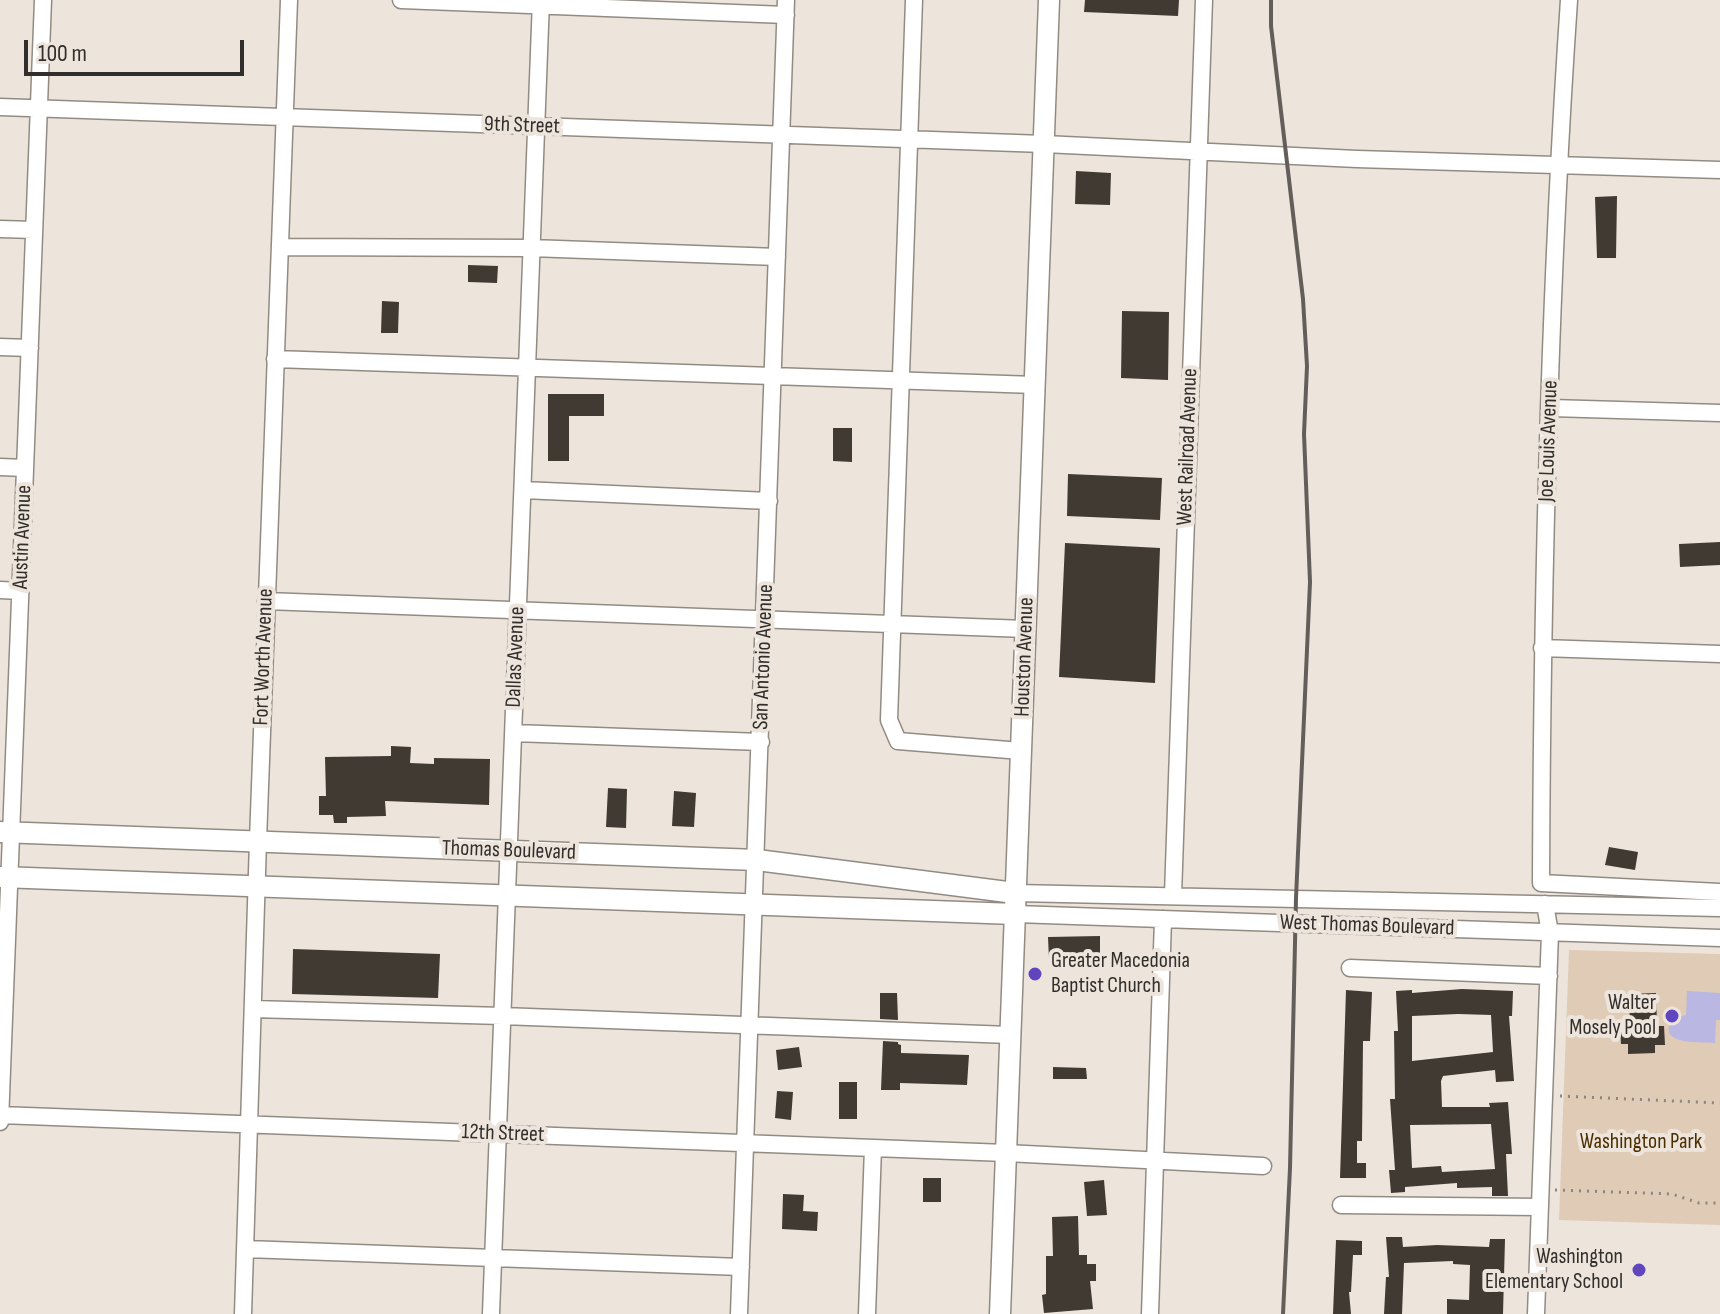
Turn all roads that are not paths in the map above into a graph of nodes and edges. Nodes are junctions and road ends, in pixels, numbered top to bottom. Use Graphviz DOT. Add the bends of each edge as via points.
graph roads {
  1 [pos="43,0"];
  2 [pos="289,0"];
  3 [pos="401,0"];
  4 [pos="914,0"];
  5 [pos="1049,0"];
  6 [pos="1204,0"];
  7 [pos="1569,0"];
  8 [pos="541,2"];
  9 [pos="786,8"];
  10 [pos="0,107"];
  11 [pos="39,108"];
  12 [pos="285,117"];
  13 [pos="537,126"];
  14 [pos="781,135"];
  15 [pos="909,139"];
  16 [pos="1044,144"];
  17 [pos="1199,150"];
  18 [pos="1558,164"];
  19 [pos="1720,170"];
  20 [pos="0,229"];
  21 [pos="34,230"];
  22 [pos="280,247"];
  23 [pos="531,248"];
  24 [pos="777,257"];
  25 [pos="0,347"];
  26 [pos="30,348"];
  27 [pos="275,359"];
  28 [pos="527,368"];
  29 [pos="773,376"];
  30 [pos="900,381"];
  31 [pos="1035,385"];
  32 [pos="1551,408"];
  33 [pos="1720,413"];
  34 [pos="0,467"];
  35 [pos="25,468"];
  36 [pos="523,490"];
  37 [pos="769,501"];
  38 [pos="0,590"];
  39 [pos="20,591"];
  40 [pos="266,601"];
  41 [pos="518,610"];
  42 [pos="765,619"];
  43 [pos="892,624"];
  44 [pos="1026,629"];
  45 [pos="1542,648"];
  46 [pos="1720,654"];
  47 [pos="8,714"];
  48 [pos="514,733"];
  49 [pos="761,742"];
  50 [pos="1021,751"];
  51 [pos="6,832"];
  52 [pos="258,841"];
  53 [pos="509,851"];
  54 [pos="757,860"];
  55 [pos="5,878"];
  56 [pos="257,887"];
  57 [pos="1720,892"];
  58 [pos="1173,895"];
  59 [pos="507,896"];
  60 [pos="756,904"];
  61 [pos="1015,904"];
  62 [pos="1545,904"];
  63 [pos="1720,908"];
  64 [pos="1163,919"];
  65 [pos="1550,933"];
  66 [pos="1720,938"];
  67 [pos="1350,968"];
  68 [pos="1549,976"];
  69 [pos="2,996"];
  70 [pos="253,1009"];
  71 [pos="502,1016"];
  72 [pos="751,1026"];
  73 [pos="1010,1035"];
  74 [pos="0,1115"];
  75 [pos="0,1122"];
  76 [pos="250,1124"];
  77 [pos="497,1134"];
  78 [pos="746,1143"];
  79 [pos="873,1148"];
  80 [pos="1006,1153"];
  81 [pos="1154,1161"];
  82 [pos="1263,1166"];
  83 [pos="1341,1205"];
  84 [pos="1540,1207"];
  85 [pos="246,1249"];
  86 [pos="493,1258"];
  87 [pos="741,1267"];
  88 [pos="243,1314"];
  89 [pos="491,1314"];
  90 [pos="739,1314"];
  91 [pos="867,1314"];
  92 [pos="1000,1314"];
  93 [pos="1150,1314"];
  94 [pos="1536,1314"];
  1 -- 11 [label="street, Austin Avenue"];
  2 -- 12 [label="street, Fort Worth Avenue"];
  3 -- 8 [label="street"];
  4 -- 15 [label="street"];
  5 -- 16 [label="main road, Houston Avenue"];
  6 -- 17 [label="street, West Railroad Avenue"];
  7 -- 18 [label="street, Joe Louis Avenue"];
  8 -- 9 [label="street"];
  8 -- 13 [label="street, Dallas Avenue"];
  9 -- 14 [label="street, San Antonio Avenue"];
  10 -- 11 [label="street, 9th Street"];
  11 -- 12 [label="street, 9th Street"];
  11 -- 21 [label="street, Austin Avenue"];
  12 -- 13 [label="street, 9th Street"];
  12 -- 22 [label="street, Fort Worth Avenue"];
  13 -- 14 [label="street, 9th Street"];
  13 -- 23 [label="street, Dallas Avenue"];
  14 -- 15 [label="street, 9th Street"];
  14 -- 24 [label="street, San Antonio Avenue"];
  15 -- 16 [label="street, 9th Street"];
  15 -- 30 [label="street"];
  16 -- 17 [label="street, 9th Street"];
  16 -- 31 [label="main road, Houston Avenue"];
  17 -- 18 [label="street, 9th Street"];
  17 -- 58 [label="street, West Railroad Avenue"];
  18 -- 19 [label="street, 9th Street"];
  18 -- 32 [label="street, Joe Louis Avenue"];
  20 -- 21 [label="street"];
  21 -- 26 [label="street, Austin Avenue"];
  22 -- 23 [label="street"];
  22 -- 27 [label="street, Fort Worth Avenue"];
  23 -- 24 [label="street"];
  23 -- 28 [label="street, Dallas Avenue"];
  24 -- 29 [label="street, San Antonio Avenue"];
  25 -- 26 [label="street"];
  26 -- 35 [label="street, Austin Avenue"];
  27 -- 28 [label="street"];
  27 -- 40 [label="street, Fort Worth Avenue"];
  28 -- 29 [label="street"];
  28 -- 36 [label="street, Dallas Avenue"];
  29 -- 30 [label="street"];
  29 -- 37 [label="street, San Antonio Avenue"];
  30 -- 31 [label="street"];
  30 -- 43 [label="street"];
  31 -- 44 [label="main road, Houston Avenue"];
  32 -- 33 [label="street"];
  32 -- 45 [label="street, Joe Louis Avenue"];
  34 -- 35 [label="street"];
  35 -- 39 [label="street, Austin Avenue"];
  36 -- 37 [label="street"];
  36 -- 41 [label="street, Dallas Avenue"];
  37 -- 42 [label="street, San Antonio Avenue"];
  38 -- 39 [label="street"];
  39 -- 47 [label="street, Austin Avenue"];
  40 -- 41 [label="street"];
  40 -- 52 [label="street, Fort Worth Avenue"];
  41 -- 42 [label="street"];
  41 -- 48 [label="street, Dallas Avenue"];
  42 -- 43 [label="street"];
  42 -- 49 [label="street, San Antonio Avenue"];
  43 -- 44 [label="street"];
  43 -- 50 [label="street" via="889,720 898,741"];
  44 -- 50 [label="main road, Houston Avenue"];
  45 -- 46 [label="street"];
  45 -- 57 [label="street, Joe Louis Avenue" via="1541,883"];
  47 -- 51 [label="street, Austin Avenue"];
  48 -- 49 [label="street"];
  48 -- 53 [label="street, Dallas Avenue"];
  49 -- 54 [label="street, San Antonio Avenue"];
  50 -- 61 [label="main road, Houston Avenue"];
  51 -- 52 [label="main road, Thomas Boulevard"];
  51 -- 55 [label="street, Austin Avenue"];
  52 -- 53 [label="main road, Thomas Boulevard"];
  52 -- 56 [label="street, Fort Worth Avenue"];
  53 -- 54 [label="main road, Thomas Boulevard"];
  53 -- 59 [label="street, Dallas Avenue"];
  54 -- 60 [label="street, San Antonio Avenue"];
  54 -- 61 [label="main road, Thomas Boulevard"];
  55 -- 56 [label="main road, Thomas Boulevard"];
  55 -- 69 [label="street, Austin Avenue"];
  56 -- 59 [label="main road, Thomas Boulevard"];
  56 -- 70 [label="street, Fort Worth Avenue"];
  58 -- 61 [label="street, West Thomas Boulevard"];
  58 -- 62 [label="street, West Thomas Boulevard"];
  59 -- 60 [label="main road, Thomas Boulevard"];
  59 -- 71 [label="street, Dallas Avenue"];
  60 -- 61 [label="main road, Thomas Boulevard"];
  60 -- 72 [label="street, San Antonio Avenue"];
  61 -- 64 [label="street, West Thomas Boulevard"];
  61 -- 73 [label="main road, Houston Avenue"];
  62 -- 63 [label="street, West Thomas Boulevard"];
  62 -- 65 [label="street"];
  64 -- 65 [label="street, West Thomas Boulevard"];
  64 -- 81 [label="street"];
  65 -- 66 [label="street, West Thomas Boulevard"];
  65 -- 68 [label="street"];
  67 -- 68 [label="street"];
  68 -- 84 [label="street"];
  69 -- 74 [label="street, Austin Avenue"];
  70 -- 71 [label="street"];
  70 -- 76 [label="street, Fort Worth Avenue"];
  71 -- 72 [label="street"];
  71 -- 77 [label="street, Dallas Avenue"];
  72 -- 73 [label="street"];
  72 -- 78 [label="street, San Antonio Avenue"];
  73 -- 80 [label="main road, Houston Avenue"];
  74 -- 75 [label="street, Austin Avenue"];
  74 -- 76 [label="street, 12th Street"];
  76 -- 77 [label="street, 12th Street"];
  76 -- 85 [label="street, Fort Worth Avenue"];
  77 -- 78 [label="street, 12th Street"];
  77 -- 86 [label="street, Dallas Avenue"];
  78 -- 79 [label="street, 12th Street"];
  78 -- 87 [label="street, San Antonio Avenue"];
  79 -- 80 [label="street, 12th Street"];
  79 -- 91 [label="street"];
  80 -- 81 [label="street, 12th Street"];
  80 -- 92 [label="main road, Houston Avenue"];
  81 -- 82 [label="street, 12th Street"];
  81 -- 93 [label="street"];
  83 -- 84 [label="street"];
  84 -- 94 [label="street"];
  85 -- 86 [label="street"];
  85 -- 88 [label="street, Fort Worth Avenue"];
  86 -- 87 [label="street"];
  86 -- 89 [label="street, Dallas Avenue"];
  87 -- 90 [label="street, San Antonio Avenue"];
}
